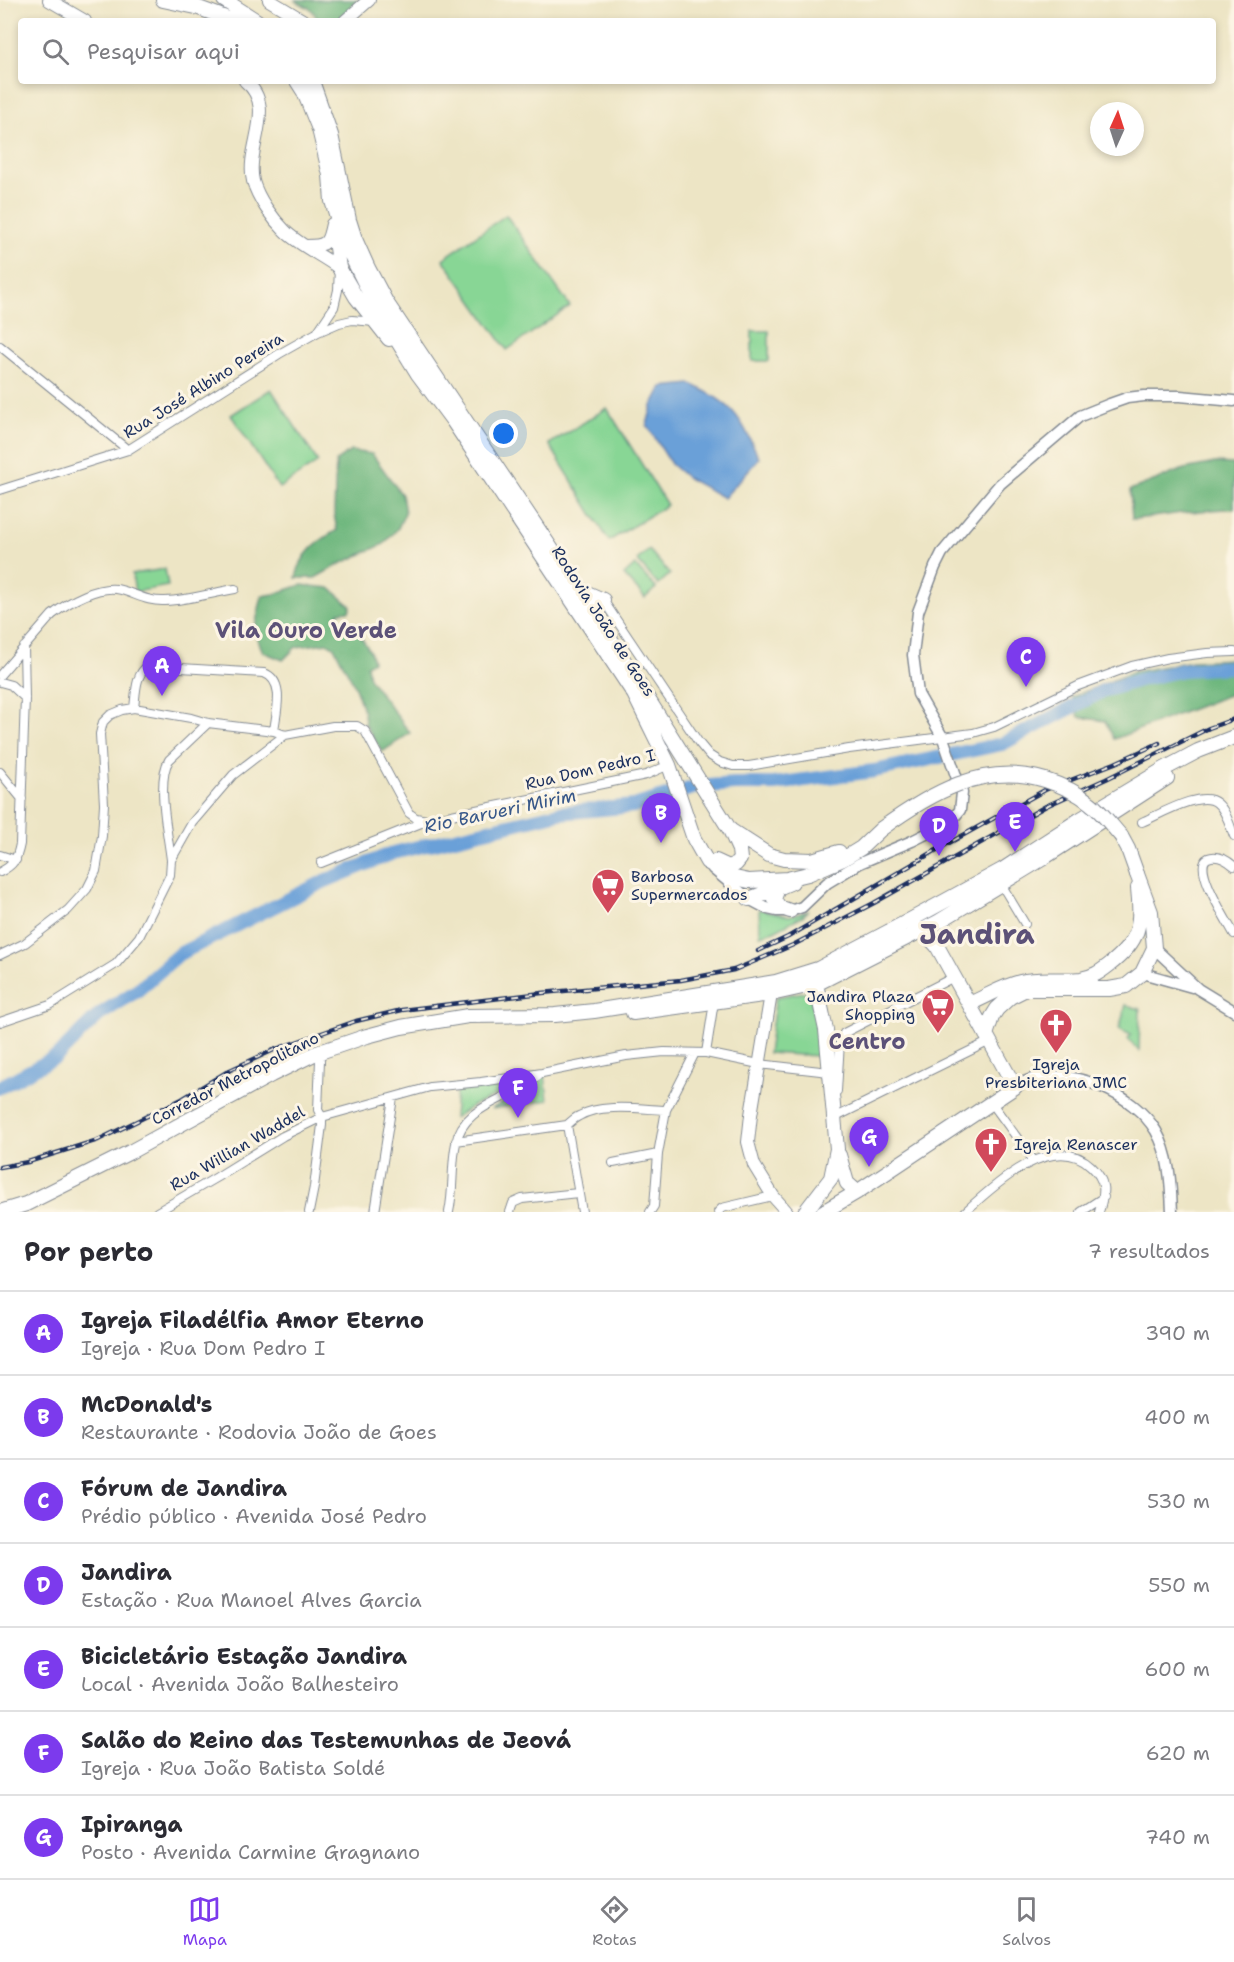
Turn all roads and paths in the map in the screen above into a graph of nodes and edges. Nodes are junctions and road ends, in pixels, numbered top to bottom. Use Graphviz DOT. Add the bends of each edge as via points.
graph roads {
  1 [pos="50,0"];
  2 [pos="163,0"];
  3 [pos="224,0"];
  4 [pos="269,0"];
  5 [pos="369,0"];
  6 [pos="239,10"];
  7 [pos="80,18"];
  8 [pos="252,18"];
  9 [pos="299,18"];
  10 [pos="348,18"];
  11 [pos="248,84"];
  12 [pos="299,84"];
  13 [pos="313,84"];
  14 [pos="332,201"];
  15 [pos="332,223"];
  16 [pos="307,246"];
  17 [pos="339,268"];
  18 [pos="375,322"];
  19 [pos="318,332"];
  20 [pos="0,346"];
  21 [pos="418,374"];
  22 [pos="1234,401"];
  23 [pos="128,450"];
  24 [pos="0,490"];
  25 [pos="577,588"];
  26 [pos="235,589"];
  27 [pos="606,603"];
  28 [pos="593,611"];
  29 [pos="24,647"];
  30 [pos="1234,652"];
  31 [pos="0,675"];
  32 [pos="0,682"];
  33 [pos="25,698"];
  34 [pos="134,708"];
  35 [pos="208,723"];
  36 [pos="274,731"];
  37 [pos="285,735"];
  38 [pos="1234,737"];
  39 [pos="944,741"];
  40 [pos="1234,747"];
  41 [pos="692,768"];
  42 [pos="671,771"];
  43 [pos="0,772"];
  44 [pos="22,799"];
  45 [pos="427,820"];
  46 [pos="1142,822"];
  47 [pos="730,830"];
  48 [pos="876,834"];
  49 [pos="1234,836"];
  50 [pos="700,849"];
  51 [pos="0,855"];
  52 [pos="16,860"];
  53 [pos="171,861"];
  54 [pos="707,862"];
  55 [pos="321,863"];
  56 [pos="1234,866"];
  57 [pos="0,872"];
  58 [pos="808,874"];
  59 [pos="1137,874"];
  60 [pos="1001,884"];
  61 [pos="778,888"];
  62 [pos="749,899"];
  63 [pos="790,911"];
  64 [pos="938,922"];
  65 [pos="1026,924"];
  66 [pos="902,926"];
  67 [pos="923,931"];
  68 [pos="1234,934"];
  69 [pos="1136,936"];
  70 [pos="937,946"];
  71 [pos="1154,948"];
  72 [pos="1126,952"];
  73 [pos="0,955"];
  74 [pos="818,969"];
  75 [pos="1142,973"];
  76 [pos="954,977"];
  77 [pos="816,984"];
  78 [pos="1198,989"];
  79 [pos="771,994"];
  80 [pos="969,1004"];
  81 [pos="713,1008"];
  82 [pos="1234,1011"];
  83 [pos="0,1022"];
  84 [pos="367,1036"];
  85 [pos="988,1038"];
  86 [pos="695,1053"];
  87 [pos="706,1053"];
  88 [pos="320,1060"];
  89 [pos="759,1064"];
  90 [pos="829,1072"];
  91 [pos="542,1073"];
  92 [pos="1015,1087"];
  93 [pos="393,1098"];
  94 [pos="991,1102"];
  95 [pos="666,1110"];
  96 [pos="322,1117"];
  97 [pos="834,1118"];
  98 [pos="567,1125"];
  99 [pos="456,1141"];
  100 [pos="837,1149"];
  101 [pos="658,1154"];
  102 [pos="1034,1161"];
  103 [pos="613,1163"];
  104 [pos="825,1187"];
  105 [pos="857,1192"];
  106 [pos="578,1193"];
  107 [pos="773,1196"];
  108 [pos="1104,1196"];
  109 [pos="837,1203"];
  110 [pos="0,1212"];
  111 [pos="27,1212"];
  112 [pos="157,1212"];
  113 [pos="309,1212"];
  114 [pos="375,1212"];
  115 [pos="449,1212"];
  116 [pos="510,1212"];
  117 [pos="582,1212"];
  118 [pos="650,1212"];
  119 [pos="718,1212"];
  120 [pos="787,1212"];
  121 [pos="805,1212"];
  122 [pos="823,1212"];
  123 [pos="965,1212"];
  124 [pos="1081,1212"];
  125 [pos="1099,1212"];
  126 [pos="1172,1212"];
  1 -- 7 [label="main road"];
  2 -- 6 [label="main road"];
  3 -- 6 [label="main road"];
  4 -- 9 [label="main road"];
  5 -- 10 [label="main road"];
  6 -- 8 [label="main road"];
  11 -- 16 [label="main road" via="260,100 253,180 267,209 286,232"];
  12 -- 14 [label="main road, Rodovia João de Goes" via="319,129"];
  13 -- 25 [label="main road, Rodovia João de Goes" via="331,135 350,220 368,268"];
  14 -- 15 [label="main road"];
  14 -- 21 [label="main road, Rodovia João de Goes" via="358,271"];
  15 -- 16 [label="main road" via="326,243"];
  15 -- 17 [label="main road"];
  16 -- 17 [label="main road"];
  17 -- 18 [label="main road"];
  17 -- 19 [label="street, Rua José Albino Pereira" via="334,307"];
  18 -- 19 [label="street, Rua José Albino Pereira" via="352,320"];
  18 -- 21 [label="main road"];
  19 -- 23 [label="street, Rua José Albino Pereira"];
  20 -- 23 [label="street"];
  21 -- 42 [label="main road, Rodovia João de Goes" via="634,694"];
  22 -- 39 [label="street" via="1179,396 1127,399 1080,416 1000,484 942,553 918,612 914,655 918,694"];
  23 -- 24 [label="street, Rua José Albino Pereira"];
  25 -- 27 [label="main road"];
  25 -- 28 [label="main road, Rodovia João de Goes"];
  26 -- 29 [label="street" via="165,601 144,600 117,588 98,590 62,607"];
  27 -- 28 [label="main road"];
  27 -- 39 [label="street" via="686,726 709,755 720,762 751,766 849,749"];
  28 -- 41 [label="main road, Rodovia João de Goes"];
  29 -- 31 [label="street"];
  29 -- 33 [label="street"];
  30 -- 39 [label="street" via="1168,658 1132,666 1078,686 994,727"];
  32 -- 33 [label="street" via="11,685"];
  33 -- 44 [label="street"];
  34 -- 35 [label="street"];
  34 -- 36 [label="street" via="139,677 148,666 264,673 277,683"];
  34 -- 73 [label="street" via="110,715 103,722 102,836 96,871 87,889 49,927"];
  35 -- 36 [label="street"];
  35 -- 53 [label="street" via="164,766 162,783"];
  36 -- 37 [label="street"];
  37 -- 45 [label="street" via="357,726 365,731 409,813"];
  37 -- 53 [label="street" via="233,775 210,800"];
  38 -- 66 [label="main road, Corredor Metropolitano" via="1164,769 1002,870"];
  39 -- 63 [label="street" via="962,793 956,815 942,826 860,863 827,883 802,907"];
  40 -- 60 [label="main road" via="1164,779"];
  41 -- 42 [label="main road" via="676,761"];
  41 -- 47 [label="main road, Rodovia João de Goes"];
  42 -- 45 [label="street, Rua Dom Pedro I"];
  42 -- 50 [label="main road, Rodovia João de Goes"];
  43 -- 44 [label="street"];
  44 -- 52 [label="street"];
  45 -- 55 [label="street, Rua Dom Pedro I"];
  46 -- 49 [label="street" via="1206,798 1217,802"];
  47 -- 48 [label="main road" via="769,855 800,860 831,855"];
  47 -- 50 [label="main road" via="739,850 736,864 723,865"];
  48 -- 58 [label="main road" via="843,859"];
  48 -- 59 [label="main road, bridge" via="910,808 949,787 974,778 1005,774 1034,777 1090,803 1121,836"];
  50 -- 54 [label="main road, Rodovia João de Goes"];
  51 -- 52 [label="street"];
  52 -- 57 [label="street"];
  53 -- 83 [label="street" via="170,875 139,937 116,964 50,1005"];
  54 -- 58 [label="main road" via="748,881"];
  54 -- 62 [label="street"];
  56 -- 68 [label="street" via="1217,857 1209,858 1202,867"];
  58 -- 61 [label="main road"];
  59 -- 69 [label="main road"];
  59 -- 71 [label="main road" via="1151,912"];
  60 -- 64 [label="main road"];
  60 -- 65 [label="street"];
  61 -- 62 [label="main road"];
  61 -- 63 [label="main road" via="774,899 779,907"];
  62 -- 63 [label="street" via="768,909"];
  64 -- 67 [label="main road"];
  64 -- 70 [label="main road"];
  66 -- 67 [label="main road"];
  66 -- 74 [label="main road, Corredor Metropolitano"];
  67 -- 70 [label="main road"];
  67 -- 77 [label="main road"];
  69 -- 71 [label="main road"];
  69 -- 72 [label="main road"];
  70 -- 76 [label="main road"];
  71 -- 75 [label="main road"];
  71 -- 78 [label="street"];
  72 -- 75 [label="main road"];
  72 -- 80 [label="main road" via="1095,975 1019,982"];
  74 -- 77 [label="main road"];
  74 -- 84 [label="main road, Corredor Metropolitano" via="776,982 594,1011 468,1016"];
  75 -- 78 [label="street"];
  75 -- 85 [label="main road" via="1126,986 1109,989 1026,990 1010,997 997,1010"];
  76 -- 80 [label="main road"];
  76 -- 97 [label="street" via="844,1033"];
  77 -- 79 [label="main road"];
  77 -- 90 [label="main road" via="826,1030"];
  78 -- 82 [label="street"];
  79 -- 88 [label="main road" via="562,1023 460,1024 410,1033"];
  79 -- 89 [label="main road"];
  80 -- 85 [label="main road"];
  81 -- 87 [label="street"];
  84 -- 88 [label="main road"];
  84 -- 110 [label="main road, Corredor Metropolitano" via="314,1054 130,1152 26,1204"];
  85 -- 92 [label="main road"];
  85 -- 97 [label="street"];
  86 -- 87 [label="street, Rua Willian Waddel"];
  86 -- 91 [label="street, Rua Willian Waddel" via="648,1053"];
  86 -- 95 [label="street"];
  87 -- 89 [label="street, Rua Willian Waddel"];
  88 -- 96 [label="street" via="318,1110"];
  88 -- 111 [label="main road"];
  89 -- 90 [label="street, Rua Willian Waddel"];
  89 -- 107 [label="main road" via="748,1142 754,1166"];
  90 -- 97 [label="main road"];
  91 -- 93 [label="street, Rua Willian Waddel" via="430,1087"];
  91 -- 99 [label="street" via="478,1110 464,1123"];
  92 -- 94 [label="main road"];
  92 -- 126 [label="street" via="1048,1077 1093,1082 1140,1112 1157,1133 1167,1160"];
  93 -- 96 [label="street, Rua Willian Waddel"];
  93 -- 114 [label="street"];
  94 -- 102 [label="street"];
  94 -- 105 [label="main road"];
  95 -- 98 [label="street" via="593,1110"];
  95 -- 101 [label="street"];
  96 -- 112 [label="street, Rua Willian Waddel"];
  96 -- 113 [label="street"];
  97 -- 100 [label="main road"];
  98 -- 99 [label="street"];
  98 -- 106 [label="street"];
  99 -- 115 [label="street"];
  100 -- 104 [label="main road" via="831,1178"];
  100 -- 105 [label="main road" via="847,1183"];
  101 -- 103 [label="street"];
  101 -- 118 [label="street" via="654,1206"];
  102 -- 108 [label="street" via="1052,1154 1076,1155 1099,1176"];
  102 -- 123 [label="street" via="1000,1182"];
  104 -- 109 [label="main road" via="837,1192"];
  104 -- 121 [label="main road"];
  105 -- 109 [label="main road"];
  106 -- 116 [label="street" via="522,1199 513,1203"];
  106 -- 117 [label="street"];
  107 -- 119 [label="street"];
  107 -- 120 [label="main road"];
  108 -- 124 [label="street"];
  108 -- 125 [label="street"];
  109 -- 122 [label="main road"];
}
